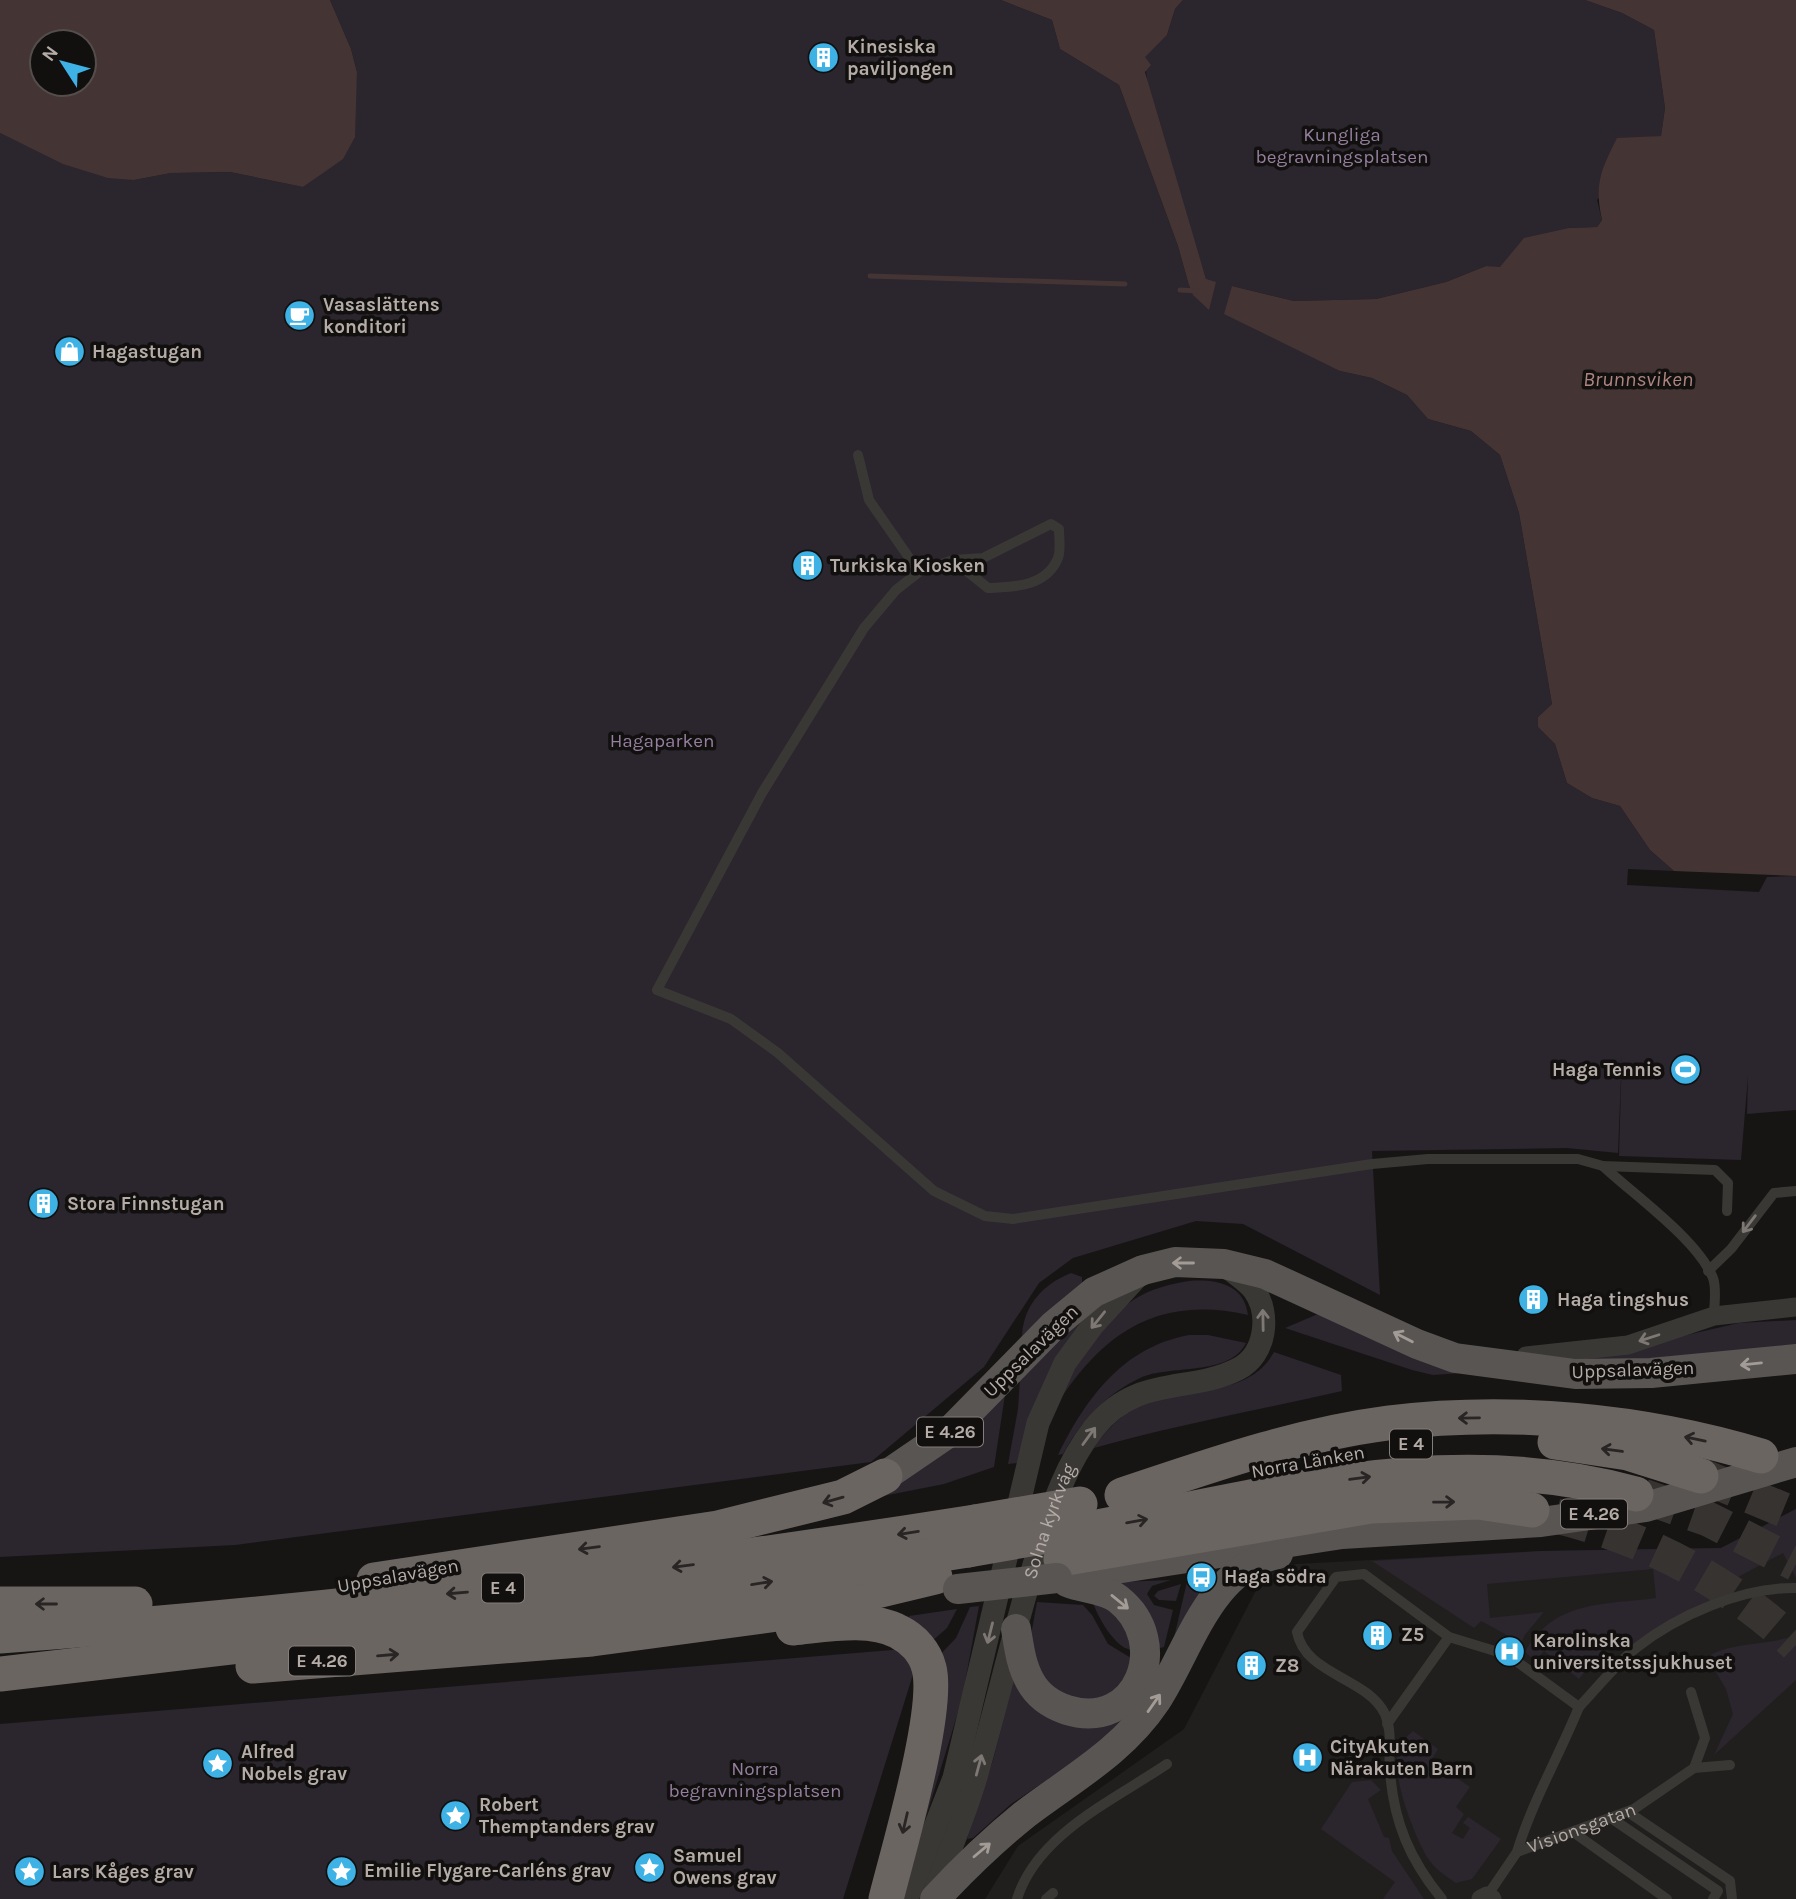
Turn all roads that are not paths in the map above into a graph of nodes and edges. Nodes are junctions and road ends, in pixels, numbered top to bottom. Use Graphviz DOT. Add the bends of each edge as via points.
graph roads {
  1 [pos="858,455"];
  2 [pos="953,560"];
  3 [pos="919,572"];
  4 [pos="1603,1166"];
  5 [pos="1796,1191"];
  6 [pos="1727,1211"];
  7 [pos="1224,1264"];
  8 [pos="1143,1270"];
  9 [pos="1708,1271"];
  10 [pos="1796,1307"];
  11 [pos="1714,1316"];
  12 [pos="1455,1358"];
  13 [pos="1796,1359"];
  14 [pos="1761,1456"];
  15 [pos="1796,1462"];
  16 [pos="885,1476"];
  17 [pos="1701,1476"];
  18 [pos="1636,1494"];
  19 [pos="1122,1495"];
  20 [pos="1532,1510"];
  21 [pos="1386,1533"];
  22 [pos="1067,1543"];
  23 [pos="966,1558"];
  24 [pos="1796,1588"];
  25 [pos="0,1604"];
  26 [pos="163,1604"];
  27 [pos="1016,1629"];
  28 [pos="14,1635"];
  29 [pos="1449,1637"];
  30 [pos="592,1639"];
  31 [pos="51,1670"];
  32 [pos="0,1674"];
  33 [pos="1691,1692"];
  34 [pos="1578,1707"];
  35 [pos="1387,1724"];
  36 [pos="1167,1764"];
  37 [pos="1730,1765"];
  38 [pos="1694,1768"];
  39 [pos="1628,1812"];
  40 [pos="1611,1818"];
  41 [pos="1573,1832"];
  42 [pos="1517,1852"];
  43 [pos="1656,1895"];
  44 [pos="1486,1898"];
  45 [pos="886,1899"];
  46 [pos="907,1899"];
  47 [pos="933,1899"];
  48 [pos="1017,1899"];
  49 [pos="1441,1899"];
  50 [pos="1667,1899"];
  51 [pos="1713,1899"];
  52 [pos="1732,1899"];
  1 -- 3 [label="lane" via="869,500"];
  2 -- 2 [label="lane" via="988,588 1019,587 1039,581 1058,558 1059,529 1051,524 983,558"];
  2 -- 3 [label="lane"];
  3 -- 4 [label="lane" via="864,628 817,699 657,990 731,1018 778,1053 934,1191 985,1216 1013,1219 1428,1159 1578,1159"];
  4 -- 6 [label="lane" via="1715,1170 1728,1183"];
  4 -- 9 [label="lane" via="1679,1233"];
  5 -- 9 [label="lane, one-way" via="1774,1194"];
  7 -- 8 [label="main road, Uppsalavägen / E 4.26, one-way" via="1175,1262"];
  12 -- 7 [label="main road, Uppsalavägen / E 4.26, one-way" via="1265,1274"];
  27 -- 7 [label="street, Solna kyrkväg, one-way" via="1056,1496 1074,1456 1096,1425 1123,1403 1156,1388 1238,1369 1261,1344 1265,1323 1258,1297"];
  8 -- 16 [label="main road, Uppsalavägen / E 4.26" via="1094,1292 948,1433"];
  8 -- 46 [label="street, Solna kyrkväg, one-way" via="1065,1363 1038,1423 954,1778"];
  9 -- 11 [label="lane" via="1714,1280"];
  10 -- 11 [label="street"];
  11 -- 12 [label="street, one-way" via="1628,1345 1549,1356"];
  13 -- 12 [label="main road, Uppsalavägen / E 4.26, one-way" via="1651,1373 1575,1374"];
  14 -- 19 [label="highway, one-way" via="1615,1425 1513,1418 1431,1419 1243,1454"];
  15 -- 21 [label="main road, Uppsalavägen / E 4.26" via="1646,1507 1541,1522"];
  16 -- 26 [label="highway, Uppsalavägen / E 4.26, one-way" via="843,1497 718,1528 328,1588"];
  17 -- 19 [label="highway, Norra Länken / E 4, one-way" via="1628,1453 1549,1441 1425,1441"];
  22 -- 18 [label="highway, Norra Länken / E 4, one-way" via="1351,1479 1418,1472 1536,1474"];
  19 -- 22 [label="highway, Norra Länken / E 4"];
  22 -- 20 [label="highway, one-way" via="1371,1506 1478,1502"];
  21 -- 22 [label="main road, Uppsalavägen / E 4.26"];
  47 -- 21 [label="main road, one-way" via="975,1856 1125,1739 1156,1700 1199,1621 1245,1567 1274,1554 1360,1543"];
  22 -- 23 [label="highway, Uppsalavägen / E 4, bridge"];
  22 -- 23 [label="highway"];
  22 -- 27 [label="main road, one-way" via="1136,1618 1144,1636 1146,1656 1132,1692 1111,1708 1091,1713 1051,1703 1030,1682"];
  23 -- 28 [label="highway, Uppsalavägen / E 4, one-way" via="699,1564 488,1590"];
  23 -- 30 [label="highway, Uppsalavägen / E 4.26" via="785,1613"];
  31 -- 23 [label="highway, Uppsalavägen / E 4, one-way"];
  24 -- 34 [label="lane" via="1774,1588 1698,1611 1635,1649"];
  26 -- 25 [label="highway, one-way"];
  26 -- 28 [label="highway, Uppsalavägen / E 4.26"];
  47 -- 27 [label="street, Solna kyrkväg, one-way" via="975,1781"];
  29 -- 34 [label="lane" via="1508,1655"];
  29 -- 35 [label="lane"];
  29 -- 35 [label="lane" via="1364,1574 1336,1577 1297,1632 1300,1645 1311,1658 1361,1690 1384,1712"];
  31 -- 30 [label="highway, Uppsalavägen / E 4.26, one-way" via="275,1665"];
  30 -- 45 [label="highway, one-way" via="874,1624 901,1633 922,1652 931,1678 929,1709"];
  31 -- 32 [label="highway, Uppsalavägen / E 4"];
  33 -- 38 [label="lane" via="1706,1738"];
  34 -- 42 [label="lane" via="1558,1760 1528,1815"];
  35 -- 49 [label="lane" via="1390,1773 1404,1841"];
  36 -- 48 [label="lane" via="1043,1850 1024,1878"];
  37 -- 38 [label="lane, Visionsgatan"];
  38 -- 39 [label="lane, Visionsgatan"];
  39 -- 40 [label="lane, Visionsgatan"];
  39 -- 52 [label="lane" via="1730,1881"];
  40 -- 41 [label="lane, Visionsgatan"];
  40 -- 51 [label="lane" via="1718,1891"];
  41 -- 42 [label="lane, Visionsgatan"];
  41 -- 43 [label="lane"];
  42 -- 44 [label="lane, Visionsgatan"];
  43 -- 50 [label="lane"];
}
